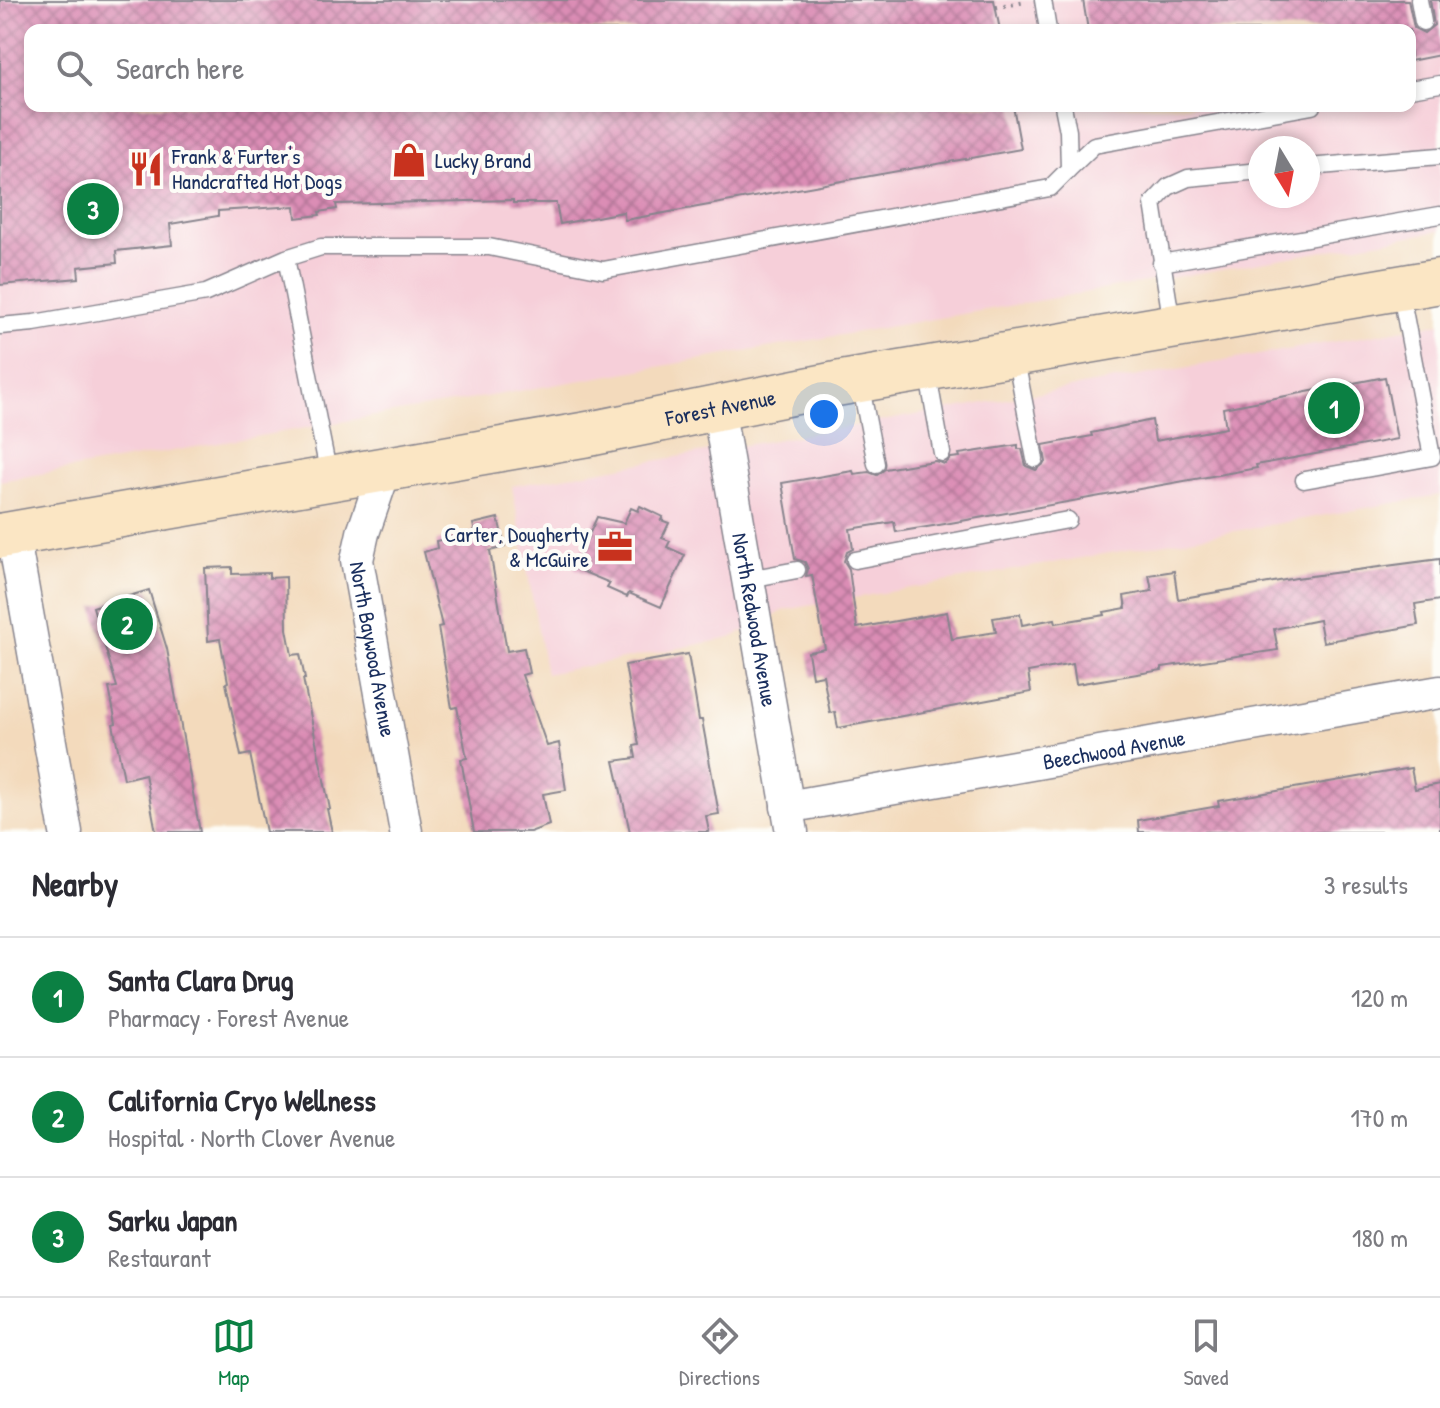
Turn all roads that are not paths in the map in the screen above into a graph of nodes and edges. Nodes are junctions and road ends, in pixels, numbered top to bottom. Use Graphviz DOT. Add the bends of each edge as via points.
graph roads {
  1 [pos="1043,0"];
  2 [pos="1419,0"];
  3 [pos="1423,22"];
  4 [pos="1047,24"];
  5 [pos="1440,84"];
  6 [pos="1416,88"];
  7 [pos="1064,112"];
  8 [pos="1278,112"];
  9 [pos="1440,156"];
  10 [pos="1320,166"];
  11 [pos="1069,169"];
  12 [pos="1248,172"];
  13 [pos="1440,215"];
  14 [pos="286,258"];
  15 [pos="1161,263"];
  16 [pos="1420,284"];
  17 [pos="0,326"];
  18 [pos="1173,326"];
  19 [pos="1014,354"];
  20 [pos="927,369"];
  21 [pos="859,380"];
  22 [pos="718,407"];
  23 [pos="942,453"];
  24 [pos="1035,459"];
  25 [pos="876,464"];
  26 [pos="385,469"];
  27 [pos="330,477"];
  28 [pos="1304,480"];
  29 [pos="1068,520"];
  30 [pos="7,535"];
  31 [pos="855,560"];
  32 [pos="797,570"];
  33 [pos="749,579"];
  34 [pos="1440,692"];
  35 [pos="789,819"];
  36 [pos="66,832"];
  37 [pos="406,832"];
  1 -- 4 [label="lane"];
  2 -- 3 [label="lane"];
  5 -- 6 [label="lane"];
  7 -- 11 [label="lane"];
  8 -- 11 [label="lane" via="1094,145"];
  9 -- 10 [label="lane"];
  11 -- 14 [label="lane" via="1050,188 603,270 489,247 321,247"];
  12 -- 15 [label="lane" via="1188,178 1168,187 1153,203"];
  13 -- 15 [label="lane"];
  14 -- 17 [label="lane" via="206,293"];
  14 -- 27 [label="lane"];
  15 -- 18 [label="lane"];
  16 -- 18 [label="main road, Forest Avenue"];
  16 -- 28 [label="lane" via="1432,457"];
  18 -- 19 [label="main road, Forest Avenue"];
  19 -- 20 [label="main road, Forest Avenue"];
  19 -- 24 [label="lane"];
  20 -- 21 [label="main road, Forest Avenue"];
  20 -- 23 [label="lane"];
  21 -- 22 [label="main road, Forest Avenue"];
  21 -- 25 [label="lane"];
  22 -- 26 [label="main road, Forest Avenue"];
  22 -- 33 [label="street, North Redwood Avenue"];
  26 -- 27 [label="main road, Forest Avenue"];
  26 -- 37 [label="street, North Baywood Avenue" via="357,560"];
  27 -- 30 [label="main road, Forest Avenue"];
  29 -- 31 [label="lane"];
  30 -- 36 [label="street"];
  32 -- 33 [label="lane"];
  33 -- 35 [label="street, North Redwood Avenue"];
  34 -- 35 [label="street, Beechwood Avenue"];
}
